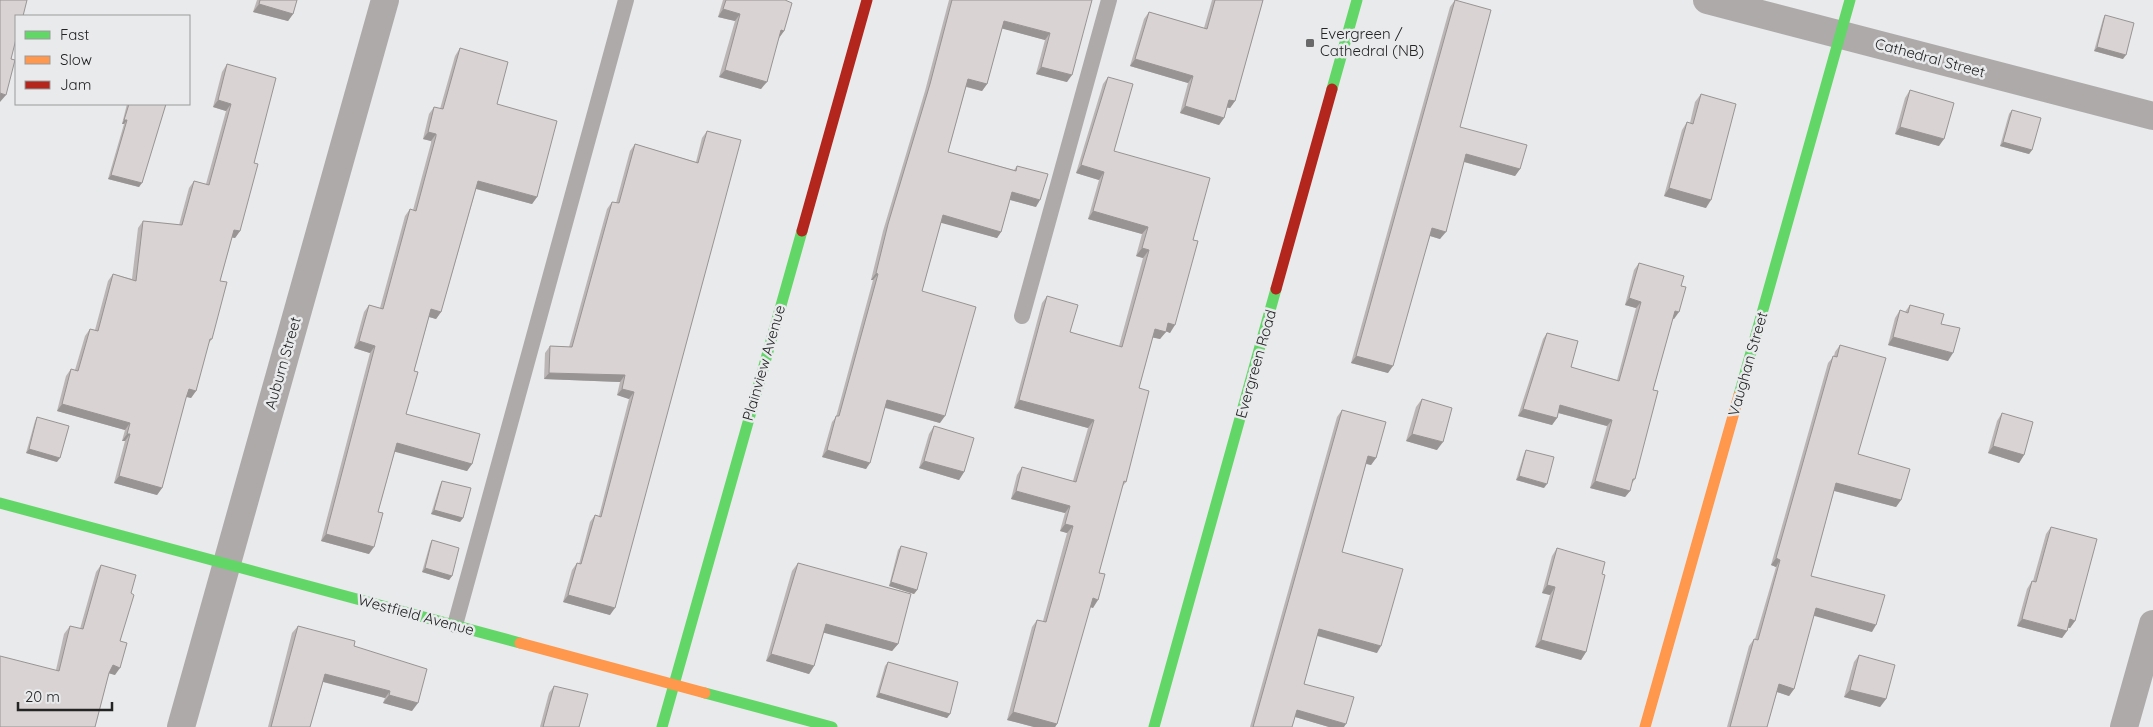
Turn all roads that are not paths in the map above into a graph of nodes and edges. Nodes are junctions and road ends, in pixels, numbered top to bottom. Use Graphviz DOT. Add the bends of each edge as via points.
graph roads {
  1 [pos="385,0"];
  2 [pos="626,0"];
  3 [pos="867,0"];
  4 [pos="1109,0"];
  5 [pos="1357,0"];
  6 [pos="1706,0"];
  7 [pos="1850,0"];
  8 [pos="1840,35"];
  9 [pos="2153,116"];
  10 [pos="1022,316"];
  11 [pos="0,503"];
  12 [pos="227,562"];
  13 [pos="2153,624"];
  14 [pos="455,625"];
  15 [pos="674,684"];
  16 [pos="181,727"];
  17 [pos="662,727"];
  18 [pos="832,727"];
  19 [pos="1154,727"];
  20 [pos="1645,727"];
  21 [pos="2124,727"];
  1 -- 12 [label="street, Auburn Street"];
  2 -- 14 [label="lane"];
  3 -- 15 [label="street, Plainview Avenue"];
  4 -- 10 [label="lane"];
  5 -- 19 [label="street, Evergreen Road"];
  6 -- 8 [label="street, Cathedral Street"];
  7 -- 8 [label="street, Vaughan Street"];
  8 -- 9 [label="street, Cathedral Street"];
  8 -- 20 [label="street, Vaughan Street"];
  11 -- 12 [label="street, Westfield Avenue"];
  12 -- 14 [label="street, Westfield Avenue"];
  12 -- 16 [label="street, Auburn Street"];
  13 -- 21 [label="street"];
  14 -- 15 [label="street, Westfield Avenue"];
  15 -- 17 [label="street, Plainview Avenue"];
  15 -- 18 [label="street, Westfield Avenue"];
}
